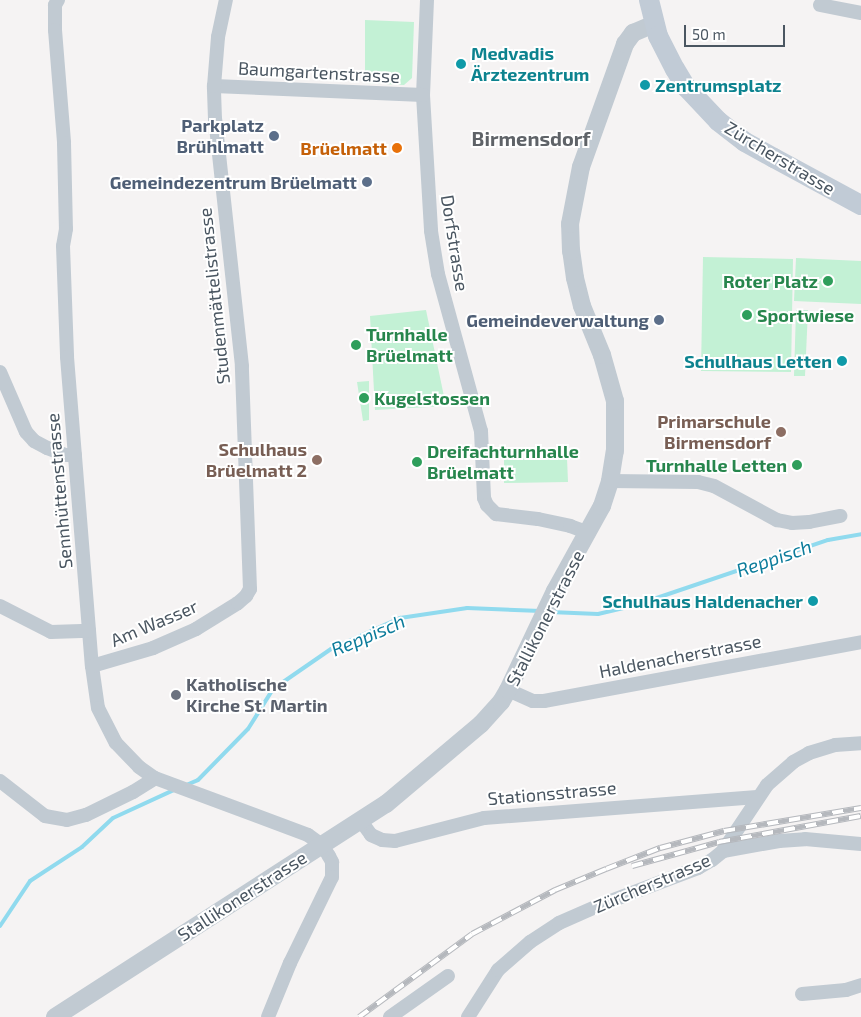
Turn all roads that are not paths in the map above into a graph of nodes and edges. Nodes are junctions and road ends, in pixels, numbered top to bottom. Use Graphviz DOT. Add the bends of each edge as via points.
graph roads {
  1 [pos="58,0"];
  2 [pos="226,0"];
  3 [pos="428,0"];
  4 [pos="649,0"];
  5 [pos="820,5"];
  6 [pos="861,13"];
  7 [pos="654,24"];
  8 [pos="214,86"];
  9 [pos="422,95"];
  10 [pos="861,205"];
  11 [pos="0,372"];
  12 [pos="75,455"];
  13 [pos="610,481"];
  14 [pos="840,516"];
  15 [pos="589,533"];
  16 [pos="250,589"];
  17 [pos="0,606"];
  18 [pos="89,631"];
  19 [pos="861,642"];
  20 [pos="92,666"];
  21 [pos="508,690"];
  22 [pos="861,743"];
  23 [pos="155,778"];
  24 [pos="0,781"];
  25 [pos="757,797"];
  26 [pos="361,821"];
  27 [pos="861,844"];
  28 [pos="322,845"];
  29 [pos="723,851"];
  30 [pos="448,976"];
  31 [pos="861,985"];
  32 [pos="802,994"];
  33 [pos="55,1017"];
  34 [pos="268,1017"];
  35 [pos="390,1017"];
  36 [pos="468,1017"];
  1 -- 12 [label="street, Sennhüttenstrasse" via="55,5 64,143 66,335"];
  2 -- 8 [label="street, Studenmättelistrasse" via="218,37"];
  3 -- 9 [label="street, Dorfstrasse"];
  4 -- 7 [label="main road, Zürcherstrasse"];
  5 -- 6 [label="street"];
  7 -- 10 [label="main road, Zürcherstrasse" via="681,80 718,121 760,150"];
  7 -- 13 [label="street, Stallikonerstrasse" via="632,34 625,44 580,167 570,224 570,251 582,306 602,355 615,401 615,451"];
  8 -- 9 [label="street, Baumgartenstrasse"];
  8 -- 16 [label="street, Studenmättelistrasse" via="242,366"];
  9 -- 15 [label="street, Dorfstrasse" via="430,221 438,274 476,411 483,451 484,498 496,514 546,520"];
  11 -- 12 [label="street" via="26,432 34,441 65,456"];
  12 -- 18 [label="street, Sennhüttenstrasse"];
  13 -- 14 [label="street" via="698,482 714,486 777,520 792,523"];
  13 -- 15 [label="street, Stallikonerstrasse"];
  15 -- 21 [label="street, Stallikonerstrasse" via="555,591"];
  16 -- 20 [label="street, Am Wasser" via="238,604 196,629 153,648"];
  17 -- 18 [label="street" via="51,632"];
  18 -- 20 [label="street, Sennhüttenstrasse"];
  19 -- 21 [label="street, Haldenacherstrasse" via="544,701 533,701"];
  20 -- 23 [label="street, Sennhüttenstrasse" via="98,708 106,726 127,756"];
  21 -- 26 [label="street, Stallikonerstrasse" via="481,724 403,791"];
  22 -- 25 [label="street, Zürcherstrasse" via="835,745 809,753 778,774"];
  23 -- 24 [label="street" via="134,792 67,820 45,816"];
  23 -- 28 [label="street, Sennhüttenstrasse" via="308,835"];
  25 -- 26 [label="street, Stationsstrasse" via="484,818 395,841 370,835"];
  25 -- 29 [label="street, Zürcherstrasse"];
  26 -- 28 [label="street, Stallikonerstrasse"];
  27 -- 29 [label="street" via="779,841"];
  28 -- 33 [label="street, Stallikonerstrasse"];
  28 -- 34 [label="street" via="332,862 332,877"];
  29 -- 36 [label="street, Zürcherstrasse" via="698,868 559,923 530,942 498,970"];
  30 -- 35 [label="street"];
  31 -- 32 [label="street" via="846,990"];
}
